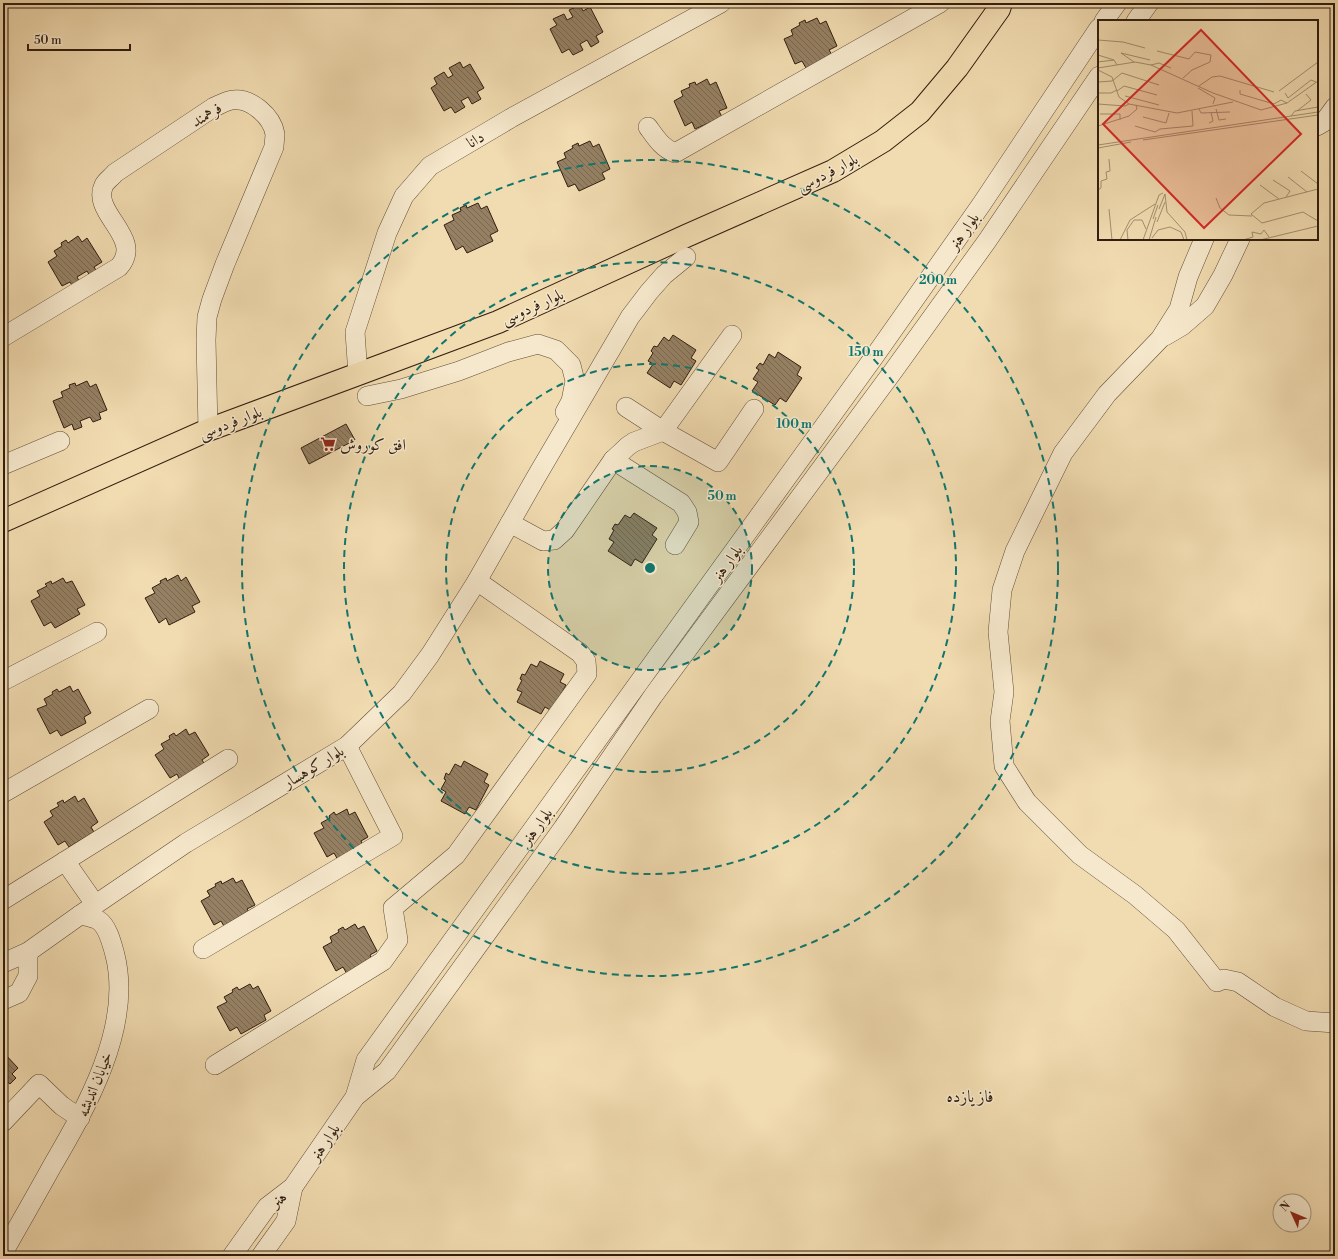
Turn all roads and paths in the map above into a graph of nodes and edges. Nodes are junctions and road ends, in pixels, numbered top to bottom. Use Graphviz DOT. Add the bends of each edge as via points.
graph roads {
  1 [pos="721,3"];
  2 [pos="940,3"];
  3 [pos="1001,3"];
  4 [pos="1117,3"];
  5 [pos="1148,3"];
  6 [pos="1105,20"];
  7 [pos="1137,20"];
  8 [pos="1098,30"];
  9 [pos="1098,77"];
  10 [pos="1335,107"];
  11 [pos="648,127"];
  12 [pos="1319,127"];
  13 [pos="1204,240"];
  14 [pos="1240,240"];
  15 [pos="686,257"];
  16 [pos="732,335"];
  17 [pos="3,337"];
  18 [pos="1160,339"];
  19 [pos="358,375"];
  20 [pos="368,396"];
  21 [pos="626,407"];
  22 [pos="754,409"];
  23 [pos="208,430"];
  24 [pos="663,431"];
  25 [pos="60,441"];
  26 [pos="613,460"];
  27 [pos="3,465"];
  28 [pos="535,479"];
  29 [pos="3,521"];
  30 [pos="510,523"];
  31 [pos="675,545"];
  32 [pos="477,581"];
  33 [pos="97,632"];
  34 [pos="3,681"];
  35 [pos="149,709"];
  36 [pos="347,746"];
  37 [pos="228,759"];
  38 [pos="3,793"];
  39 [pos="65,861"];
  40 [pos="3,900"];
  41 [pos="88,910"];
  42 [pos="203,949"];
  43 [pos="28,952"];
  44 [pos="3,963"];
  45 [pos="3,1000"];
  46 [pos="1335,1023"];
  47 [pos="215,1065"];
  48 [pos="354,1097"];
  49 [pos="80,1118"];
  50 [pos="3,1122"];
  51 [pos="293,1187"];
  52 [pos="3,1253"];
  53 [pos="232,1256"];
  54 [pos="260,1256"];
  1 -- 19 [label="street, دانا" via="511,118 430,166 404,196 387,233 355,332"];
  2 -- 11 [label="street" via="675,153 660,144"];
  3 -- 19 [label="main road, بلوار فردوسی" via="957,68 920,112 883,141 833,171 498,322"];
  4 -- 6 [label="street"];
  5 -- 7 [label="street"];
  8 -- 48 [label="street, بلوار هنر" via="981,205 883,344 366,1060"];
  9 -- 48 [label="street, بلوار هنر" via="894,370 653,696 563,828 387,1070"];
  10 -- 12 [label="street"];
  13 -- 18 [label="street" via="1188,277 1179,309"];
  14 -- 18 [label="street" via="1205,306 1182,326"];
  15 -- 28 [label="street" via="664,275 630,317"];
  16 -- 24 [label="street"];
  17 -- 23 [label="street, فرهمند" via="119,267 124,261 127,252 122,235 105,208 102,194 104,184 115,173 214,108 231,100 244,101 258,108 269,118 275,134 274,146 225,264 207,317"];
  18 -- 46 [label="street" via="1108,394 1063,452 1015,551 1002,590 998,632 1004,692 1000,721 1004,766 1027,802 1080,855 1135,895 1176,930 1217,982 1224,979 1238,982 1275,1007 1306,1021"];
  19 -- 23 [label="main road, بلوار فردوسی"];
  20 -- 28 [label="street" via="452,374 508,352 538,344 556,350 571,365 575,381 571,400"];
  21 -- 24 [label="street"];
  22 -- 24 [label="street" via="718,462"];
  23 -- 29 [label="main road, بلوار فردوسی"];
  24 -- 26 [label="street" via="634,442"];
  25 -- 27 [label="street"];
  26 -- 30 [label="street" via="565,530 554,540 543,541"];
  26 -- 31 [label="street" via="681,503 687,512 689,522"];
  28 -- 30 [label="street, بلوار کوهسار"];
  30 -- 32 [label="street, بلوار کوهسار"];
  32 -- 36 [label="street, بلوار کوهسار" via="430,656 402,693"];
  32 -- 47 [label="street" via="580,653 586,660 587,674 456,855 393,908 398,940 382,961"];
  33 -- 34 [label="street"];
  35 -- 38 [label="street"];
  36 -- 41 [label="street, بلوار کوهسار" via="186,843"];
  36 -- 42 [label="street" via="393,836"];
  37 -- 39 [label="street"];
  39 -- 40 [label="street"];
  39 -- 41 [label="street"];
  41 -- 43 [label="street, بلوار کوهسار"];
  41 -- 49 [label="street, خیابان اندیشه" via="102,924 110,938 118,970 118,1006 113,1036 95,1087"];
  43 -- 44 [label="street, بلوار کوهسار"];
  43 -- 45 [label="street" via="28,976 19,993"];
  48 -- 51 [label="street, بلوار هنر"];
  49 -- 50 [label="street" via="62,1106 39,1084"];
  49 -- 52 [label="street, خیابان اندیشه"];
  51 -- 53 [label="street, هنر" via="267,1207"];
  51 -- 54 [label="street, هنر" via="286,1221"];
}
